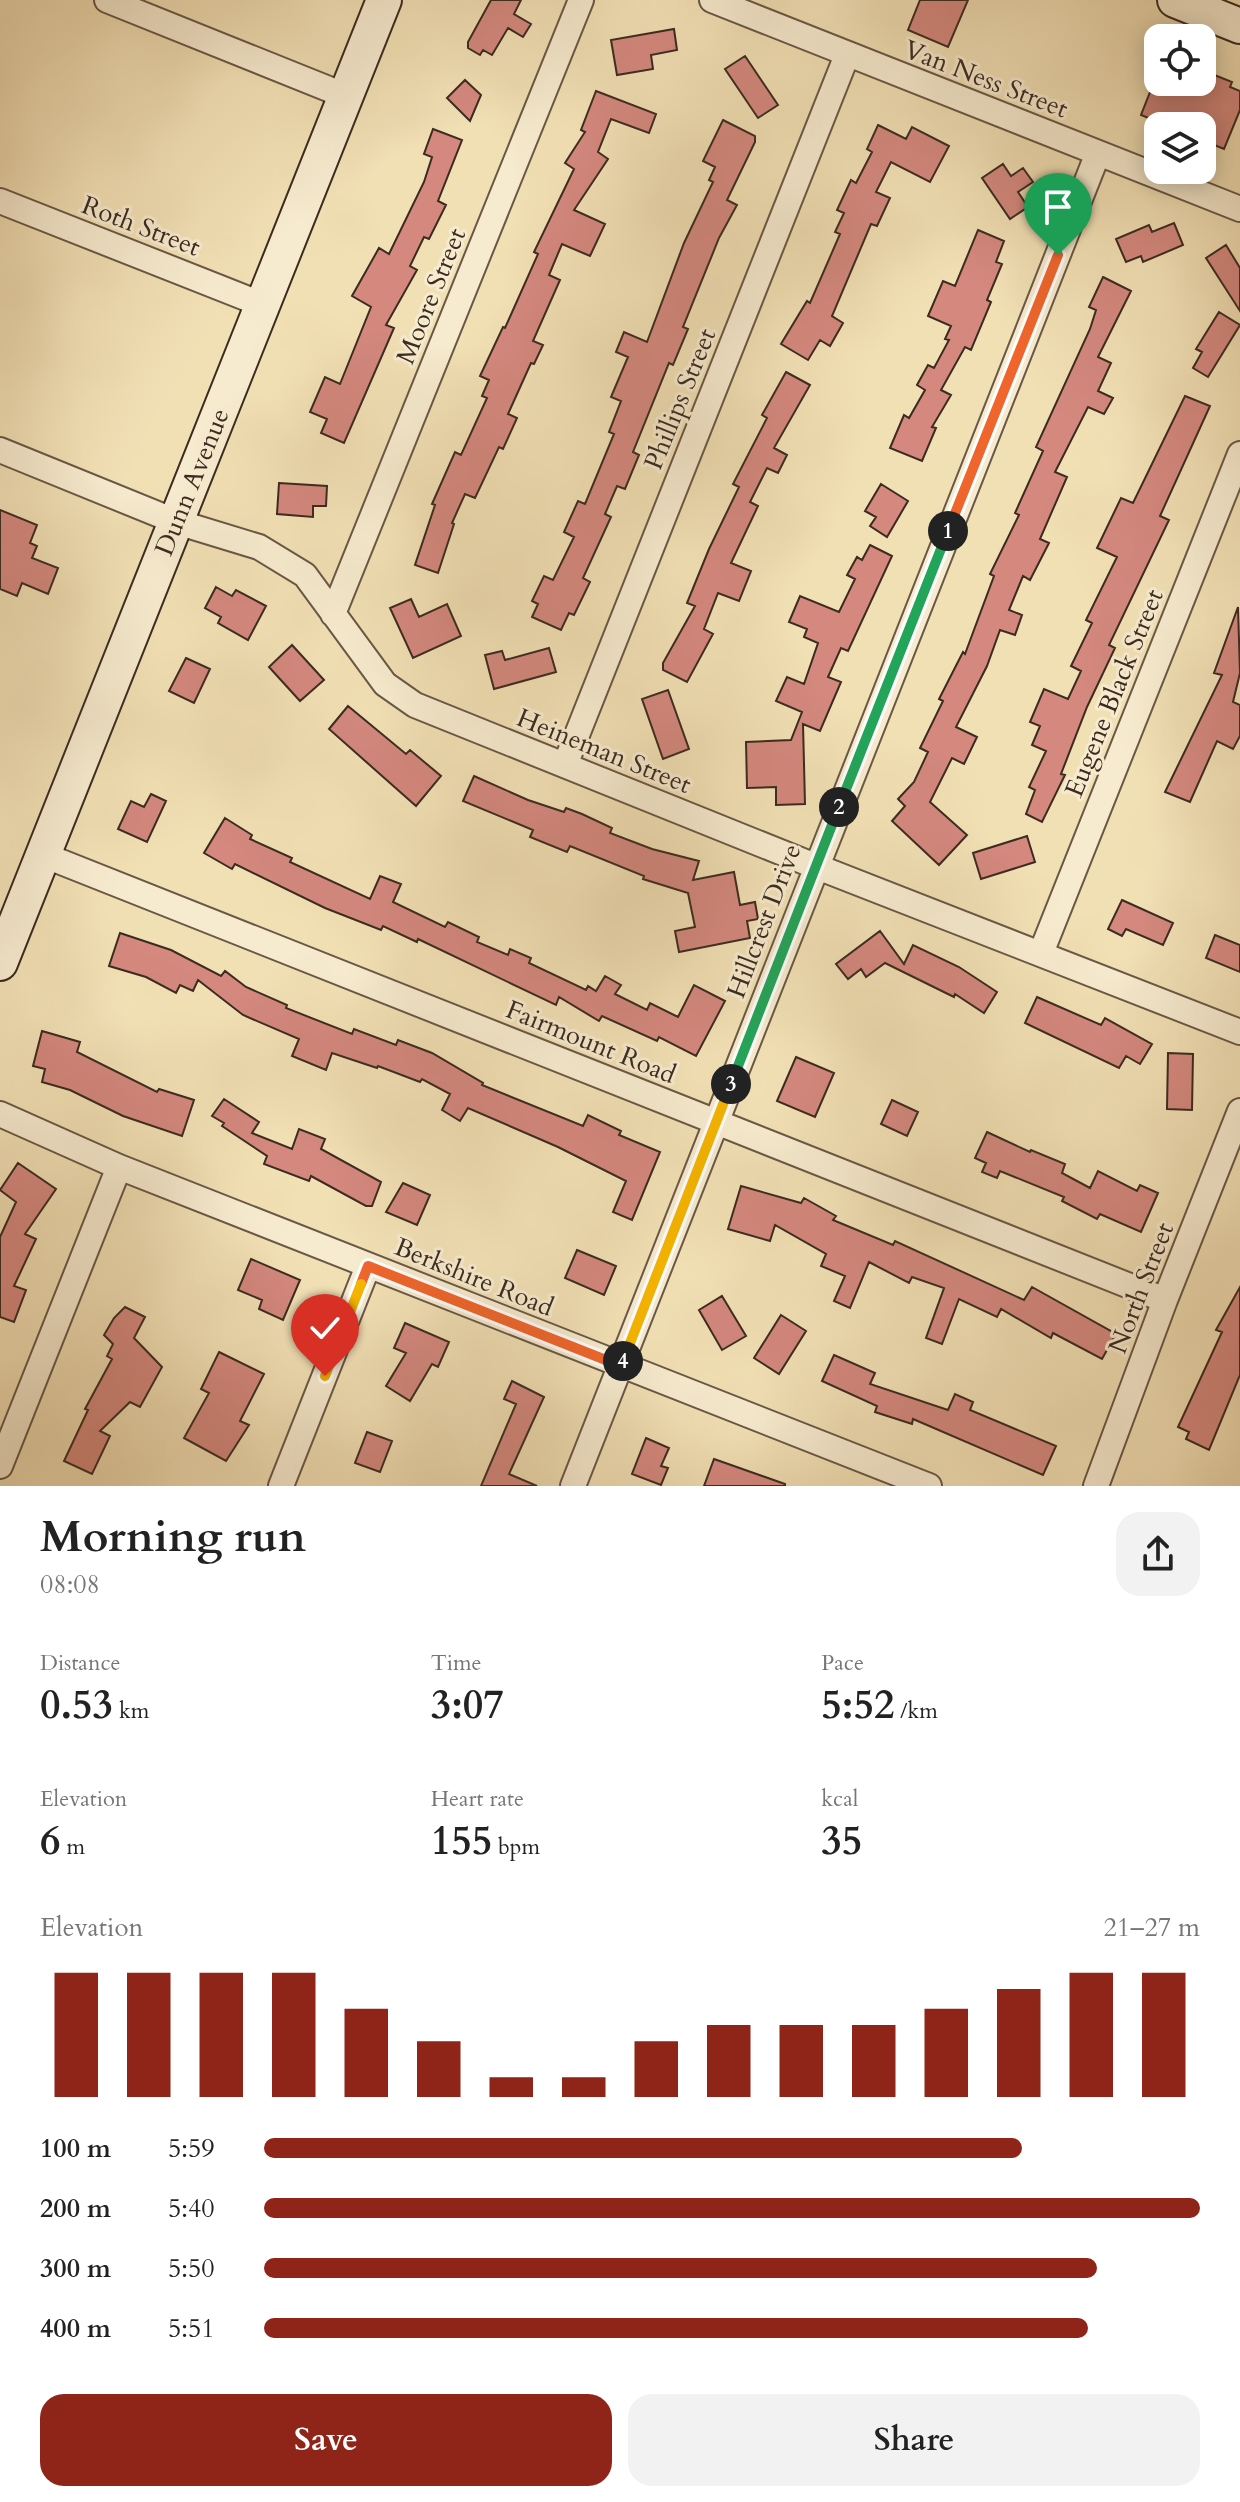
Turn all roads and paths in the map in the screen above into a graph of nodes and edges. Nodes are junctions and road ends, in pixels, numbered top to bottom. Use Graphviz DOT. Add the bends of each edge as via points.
graph roads {
  1 [pos="107,0"];
  2 [pos="384,0"];
  3 [pos="581,0"];
  4 [pos="712,0"];
  5 [pos="1175,0"];
  6 [pos="1240,26"];
  7 [pos="847,55"];
  8 [pos="346,96"];
  9 [pos="1098,153"];
  10 [pos="0,201"];
  11 [pos="1240,209"];
  12 [pos="261,304"];
  13 [pos="0,450"];
  14 [pos="1240,454"];
  15 [pos="177,522"];
  16 [pos="333,614"];
  17 [pos="565,765"];
  18 [pos="41,854"];
  19 [pos="815,866"];
  20 [pos="3,946"];
  21 [pos="1041,953"];
  22 [pos="1240,1032"];
  23 [pos="1240,1111"];
  24 [pos="0,1114"];
  25 [pos="716,1122"];
  26 [pos="119,1167"];
  27 [pos="368,1266"];
  28 [pos="1165,1300"];
  29 [pos="621,1366"];
  30 [pos="0,1466"];
  31 [pos="281,1486"];
  32 [pos="573,1486"];
  33 [pos="929,1486"];
  34 [pos="1096,1486"];
  1 -- 8 [label="street"];
  2 -- 8 [label="main road, Dunn Avenue"];
  3 -- 16 [label="street, Moore Street"];
  4 -- 7 [label="street, Van Ness Street"];
  5 -- 6 [label="main road"];
  7 -- 9 [label="street, Van Ness Street"];
  7 -- 17 [label="street, Phillips Street"];
  8 -- 12 [label="main road, Dunn Avenue"];
  9 -- 11 [label="street, Van Ness Street"];
  9 -- 19 [label="street, Hillcrest Drive"];
  10 -- 12 [label="street, Roth Street"];
  12 -- 15 [label="main road, Dunn Avenue"];
  13 -- 15 [label="street, Heineman Street"];
  14 -- 21 [label="street, Eugene Black Street"];
  15 -- 16 [label="street, Heineman Street" via="259,547 305,575"];
  15 -- 18 [label="main road, Dunn Avenue"];
  16 -- 17 [label="street, Heineman Street" via="385,684 415,705"];
  17 -- 19 [label="street, Heineman Street"];
  18 -- 20 [label="main road, Dunn Avenue"];
  18 -- 25 [label="street, Fairmount Road"];
  19 -- 21 [label="street, Heineman Street"];
  19 -- 25 [label="street, Hillcrest Drive"];
  21 -- 22 [label="street, Heineman Street"];
  23 -- 28 [label="street, North Street"];
  24 -- 26 [label="street, Berkshire Road"];
  25 -- 28 [label="street, Fairmount Road"];
  25 -- 29 [label="street, Hillcrest Drive"];
  26 -- 27 [label="street, Berkshire Road"];
  26 -- 30 [label="street"];
  27 -- 29 [label="street, Berkshire Road"];
  27 -- 31 [label="street"];
  28 -- 34 [label="street, North Street"];
  29 -- 32 [label="street, Hillcrest Drive"];
  29 -- 33 [label="street, Berkshire Road"];
}
